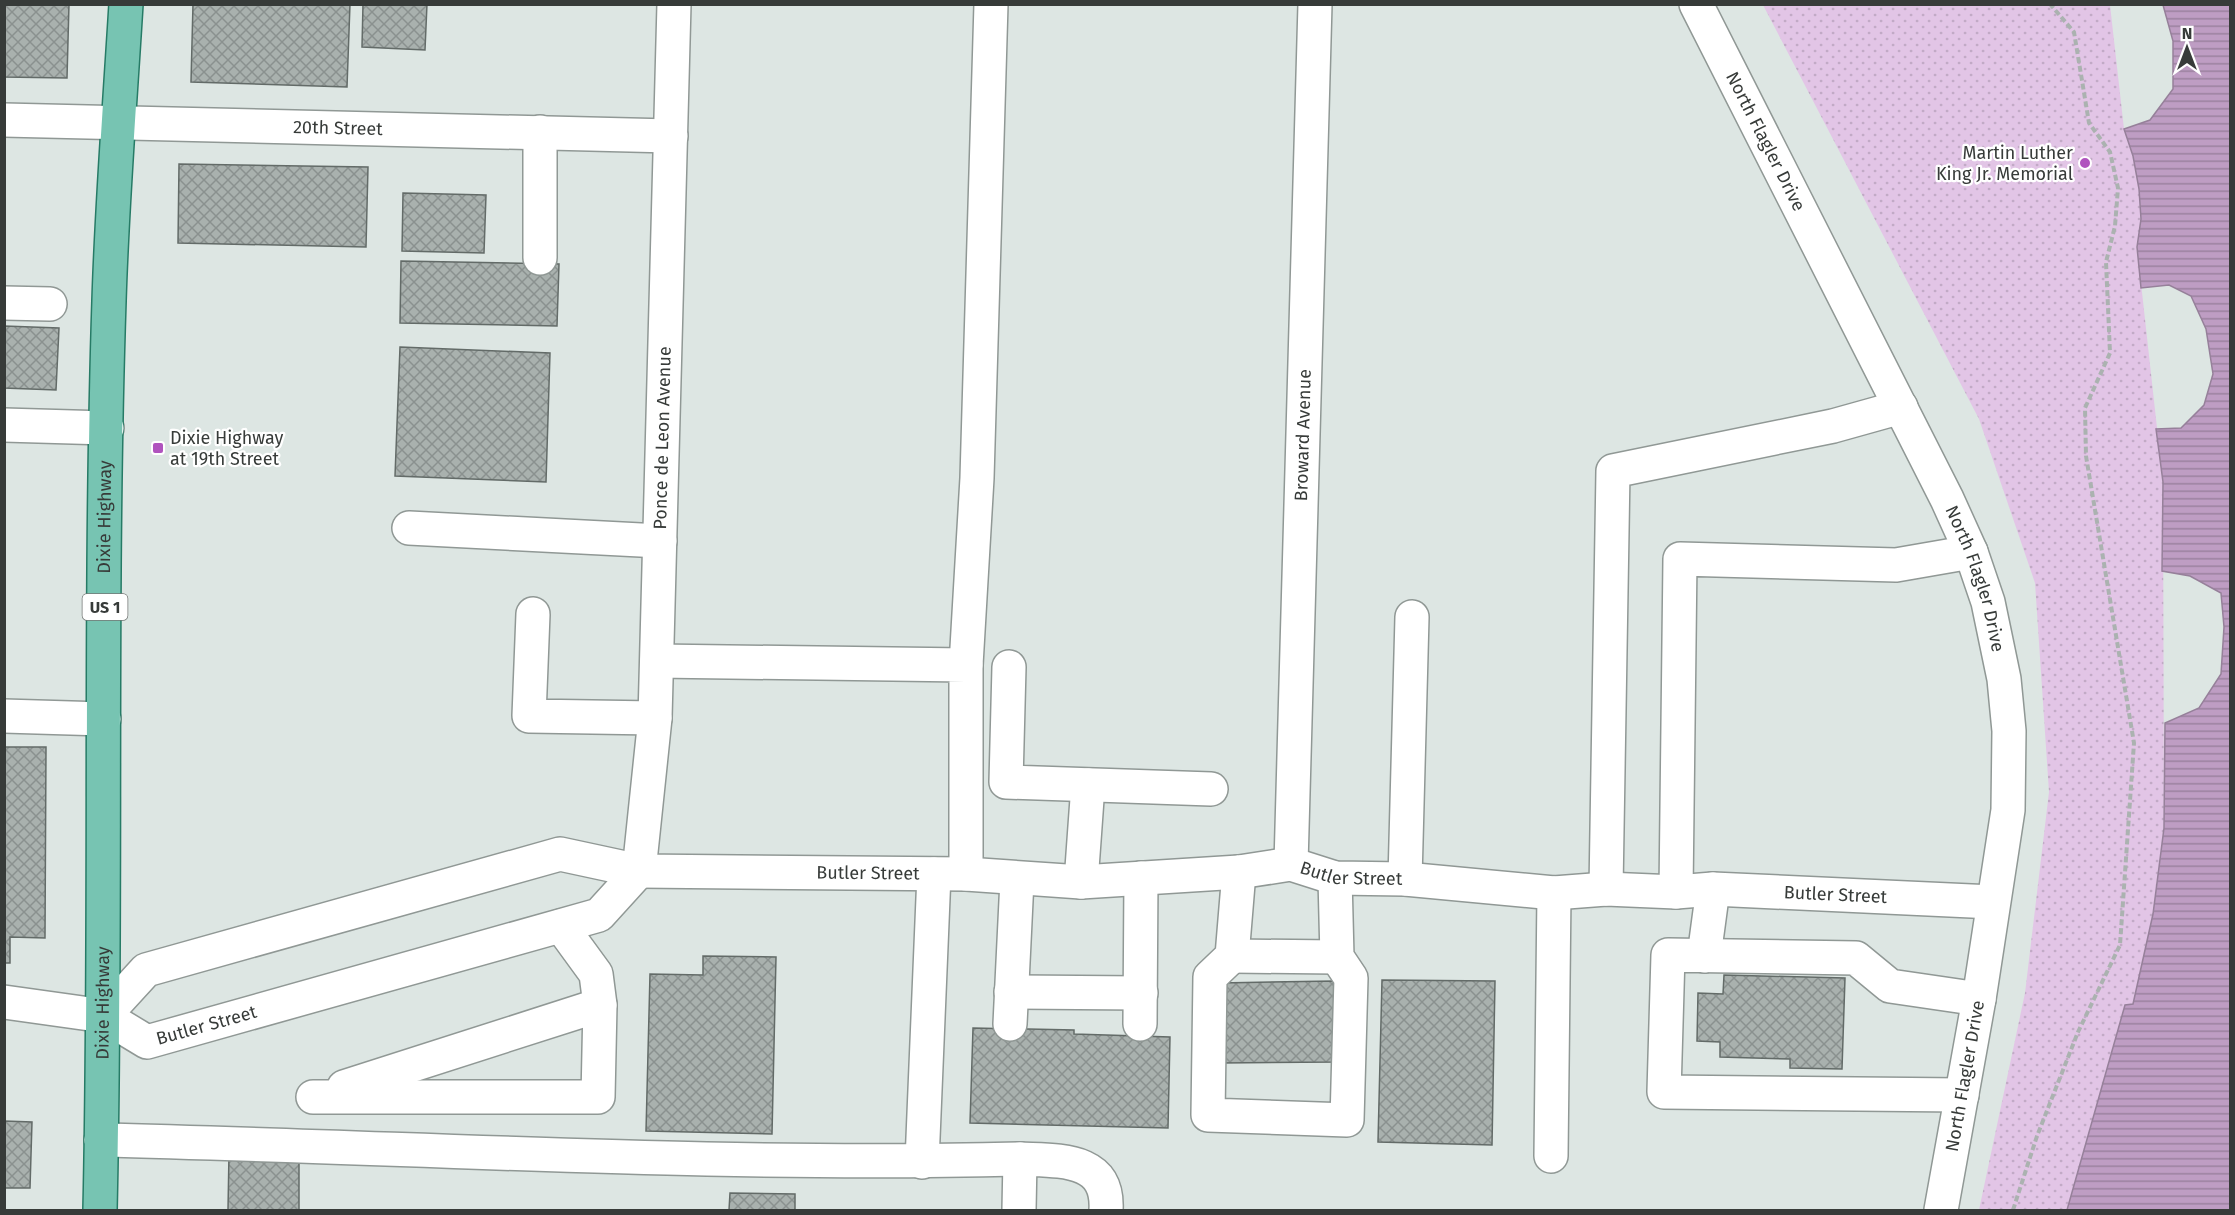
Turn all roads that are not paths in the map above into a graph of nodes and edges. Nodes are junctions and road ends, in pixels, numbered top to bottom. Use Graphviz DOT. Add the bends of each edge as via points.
graph roads {
  1 [pos="126,4"];
  2 [pos="674,4"];
  3 [pos="991,4"];
  4 [pos="1315,4"];
  5 [pos="1695,4"];
  6 [pos="4,120"];
  7 [pos="119,121"];
  8 [pos="540,132"];
  9 [pos="671,136"];
  10 [pos="540,258"];
  11 [pos="4,303"];
  12 [pos="50,304"];
  13 [pos="1901,407"];
  14 [pos="4,425"];
  15 [pos="107,428"];
  16 [pos="409,528"];
  17 [pos="660,541"];
  18 [pos="1971,552"];
  19 [pos="533,614"];
  20 [pos="1412,617"];
  21 [pos="657,661"];
  22 [pos="966,665"];
  23 [pos="1009,667"];
  24 [pos="4,716"];
  25 [pos="656,718"];
  26 [pos="104,719"];
  27 [pos="1088,785"];
  28 [pos="1211,789"];
  29 [pos="1291,864"];
  30 [pos="639,870"];
  31 [pos="1239,872"];
  32 [pos="934,873"];
  33 [pos="966,874"];
  34 [pos="1141,878"];
  35 [pos="1335,878"];
  36 [pos="1405,879"];
  37 [pos="1017,880"];
  38 [pos="1081,882"];
  39 [pos="1606,889"];
  40 [pos="1713,889"];
  41 [pos="1676,892"];
  42 [pos="1554,893"];
  43 [pos="1993,902"];
  44 [pos="561,926"];
  45 [pos="1232,956"];
  46 [pos="1704,956"];
  47 [pos="1337,957"];
  48 [pos="1011,992"];
  49 [pos="1978,999"];
  50 [pos="4,1002"];
  51 [pos="600,1005"];
  52 [pos="104,1016"];
  53 [pos="1010,1024"];
  54 [pos="1962,1095"];
  55 [pos="101,1140"];
  56 [pos="1551,1156"];
  57 [pos="1020,1159"];
  58 [pos="922,1162"];
  59 [pos="100,1210"];
  60 [pos="1019,1210"];
  61 [pos="1106,1210"];
  62 [pos="1941,1210"];
  1 -- 7 [label="main road, Dixie Highway / US 1"];
  2 -- 9 [label="street, Ponce de Leon Avenue"];
  3 -- 22 [label="street" via="977,478"];
  4 -- 29 [label="street, Broward Avenue"];
  5 -- 13 [label="street, North Flagler Drive"];
  6 -- 7 [label="street, 20th Street"];
  7 -- 8 [label="street, 20th Street"];
  7 -- 15 [label="main road, Dixie Highway / US 1"];
  8 -- 9 [label="street, 20th Street"];
  8 -- 10 [label="street"];
  9 -- 17 [label="street, Ponce de Leon Avenue"];
  11 -- 12 [label="street"];
  13 -- 18 [label="street, North Flagler Drive"];
  13 -- 39 [label="street" via="1833,426 1613,471"];
  14 -- 15 [label="street"];
  15 -- 26 [label="main road, Dixie Highway / US 1"];
  16 -- 17 [label="street"];
  17 -- 21 [label="street, Ponce de Leon Avenue"];
  18 -- 41 [label="street" via="1896,565 1680,559"];
  18 -- 43 [label="street, North Flagler Drive" via="1988,602 2004,679 2009,731 2008,810"];
  19 -- 25 [label="street" via="529,716"];
  20 -- 36 [label="street"];
  21 -- 22 [label="street"];
  21 -- 25 [label="street, Ponce de Leon Avenue"];
  22 -- 33 [label="street"];
  23 -- 27 [label="street" via="1006,782"];
  24 -- 26 [label="street"];
  25 -- 30 [label="street, Ponce de Leon Avenue"];
  26 -- 52 [label="main road, Dixie Highway / US 1"];
  27 -- 28 [label="street"];
  27 -- 38 [label="street"];
  29 -- 31 [label="street, Butler Street"];
  29 -- 35 [label="street, Butler Street"];
  30 -- 32 [label="street, Butler Street"];
  30 -- 44 [label="street, Butler Street" via="599,915"];
  30 -- 52 [label="street, Butler Street" via="560,854 146,970"];
  31 -- 34 [label="street, Butler Street"];
  31 -- 45 [label="street"];
  32 -- 33 [label="street, Butler Street"];
  32 -- 58 [label="street"];
  33 -- 37 [label="street, Butler Street"];
  34 -- 38 [label="street, Butler Street"];
  34 -- 48 [label="street" via="1141,1009"];
  35 -- 36 [label="street, Butler Street"];
  35 -- 47 [label="street"];
  36 -- 42 [label="street, Butler Street"];
  37 -- 38 [label="street, Butler Street"];
  37 -- 48 [label="street"];
  39 -- 41 [label="street, Butler Street"];
  39 -- 42 [label="street, Butler Street"];
  40 -- 41 [label="street, Butler Street"];
  40 -- 43 [label="street, Butler Street"];
  40 -- 46 [label="street"];
  42 -- 56 [label="street"];
  43 -- 49 [label="street, North Flagler Drive"];
  44 -- 51 [label="street" via="597,974"];
  44 -- 52 [label="street, Butler Street" via="147,1042"];
  45 -- 47 [label="street"];
  45 -- 47 [label="street" via="1210,977 1208,1115 1347,1120 1351,978"];
  46 -- 49 [label="street" via="1856,958 1890,986"];
  46 -- 54 [label="street" via="1668,956 1664,1092"];
  48 -- 53 [label="street"];
  49 -- 54 [label="street, North Flagler Drive"];
  50 -- 52 [label="street"];
  51 -- 51 [label="street" via="598,1097 314,1097 369,1080"];
  52 -- 55 [label="main road, Dixie Highway / US 1"];
  54 -- 62 [label="street, North Flagler Drive"];
  55 -- 58 [label="street"];
  55 -- 59 [label="main road, Dixie Highway / US 1"];
  57 -- 58 [label="street"];
  57 -- 60 [label="street"];
  57 -- 61 [label="street" via="1072,1162 1092,1171 1107,1194"];
}
